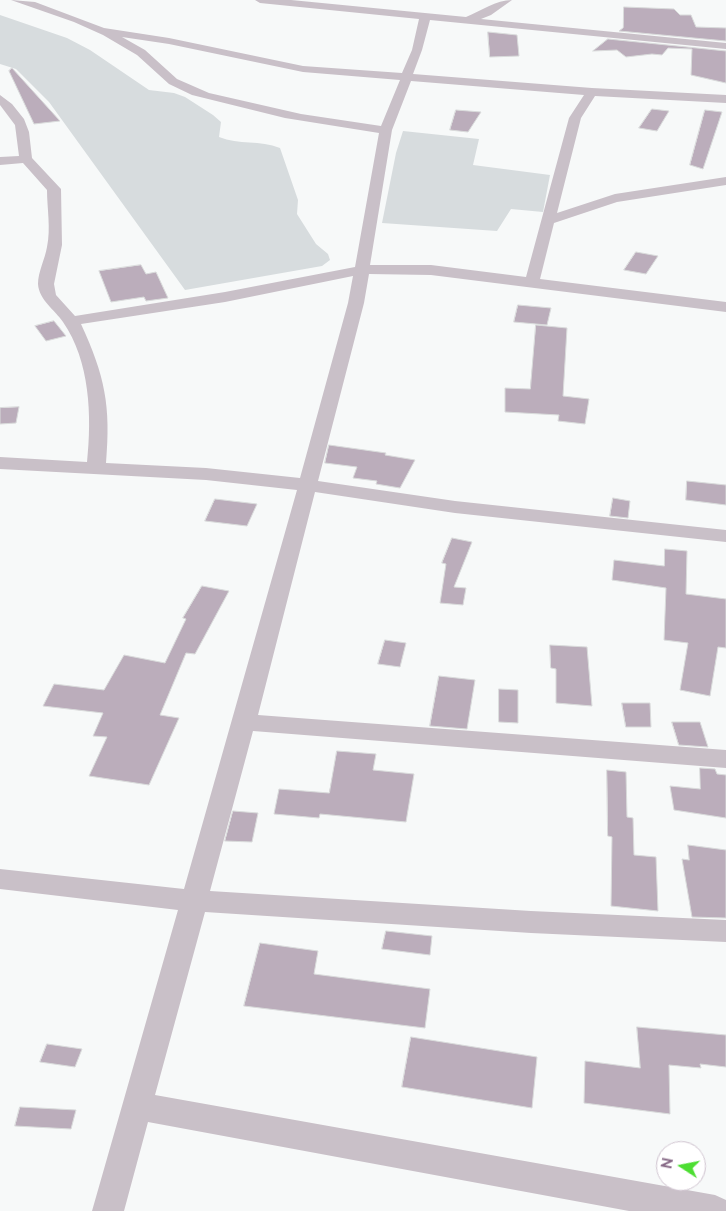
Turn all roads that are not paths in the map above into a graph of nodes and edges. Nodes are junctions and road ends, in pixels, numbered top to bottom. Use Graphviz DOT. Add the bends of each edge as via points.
graph roads {
  1 [pos="16,0"];
  2 [pos="260,0"];
  3 [pos="378,0"];
  4 [pos="507,0"];
  5 [pos="390,14"];
  6 [pos="425,17"];
  7 [pos="468,20"];
  8 [pos="98,30"];
  9 [pos="726,46"];
  10 [pos="405,78"];
  11 [pos="592,92"];
  12 [pos="0,99"];
  13 [pos="726,99"];
  14 [pos="386,130"];
  15 [pos="26,159"];
  16 [pos="0,161"];
  17 [pos="726,181"];
  18 [pos="548,221"];
  19 [pos="362,270"];
  20 [pos="532,282"];
  21 [pos="726,307"];
  22 [pos="71,321"];
  23 [pos="0,463"];
  24 [pos="96,468"];
  25 [pos="307,485"];
  26 [pos="726,536"];
  27 [pos="244,722"];
  28 [pos="726,759"];
  29 [pos="0,879"];
  30 [pos="194,901"];
  31 [pos="726,932"];
  32 [pos="138,1106"];
  33 [pos="108,1211"];
  34 [pos="715,1211"];
  1 -- 8 [label="street"];
  2 -- 5 [label="street"];
  3 -- 5 [label="street"];
  4 -- 7 [label="street"];
  5 -- 6 [label="street"];
  6 -- 7 [label="street"];
  6 -- 10 [label="street" via="417,50"];
  7 -- 9 [label="street"];
  8 -- 10 [label="street" via="169,41 304,70"];
  8 -- 14 [label="street" via="136,49 177,85 194,91 309,121"];
  10 -- 11 [label="street"];
  10 -- 14 [label="street"];
  11 -- 13 [label="street"];
  11 -- 18 [label="street" via="576,118"];
  12 -- 15 [label="street" via="17,114 22,126"];
  14 -- 19 [label="street"];
  15 -- 16 [label="street"];
  15 -- 22 [label="street" via="54,189 55,245 46,284 49,296"];
  17 -- 18 [label="street" via="615,198"];
  18 -- 20 [label="street"];
  19 -- 20 [label="street" via="432,270"];
  19 -- 22 [label="street" via="225,297"];
  19 -- 25 [label="street"];
  20 -- 21 [label="street"];
  22 -- 24 [label="street" via="88,360 98,398 100,438"];
  23 -- 24 [label="street"];
  24 -- 25 [label="street" via="206,474"];
  25 -- 26 [label="street" via="455,507"];
  25 -- 27 [label="street"];
  27 -- 28 [label="street"];
  27 -- 30 [label="street"];
  29 -- 30 [label="street"];
  30 -- 31 [label="street"];
  30 -- 32 [label="street"];
  32 -- 33 [label="street"];
  32 -- 34 [label="street"];
}
